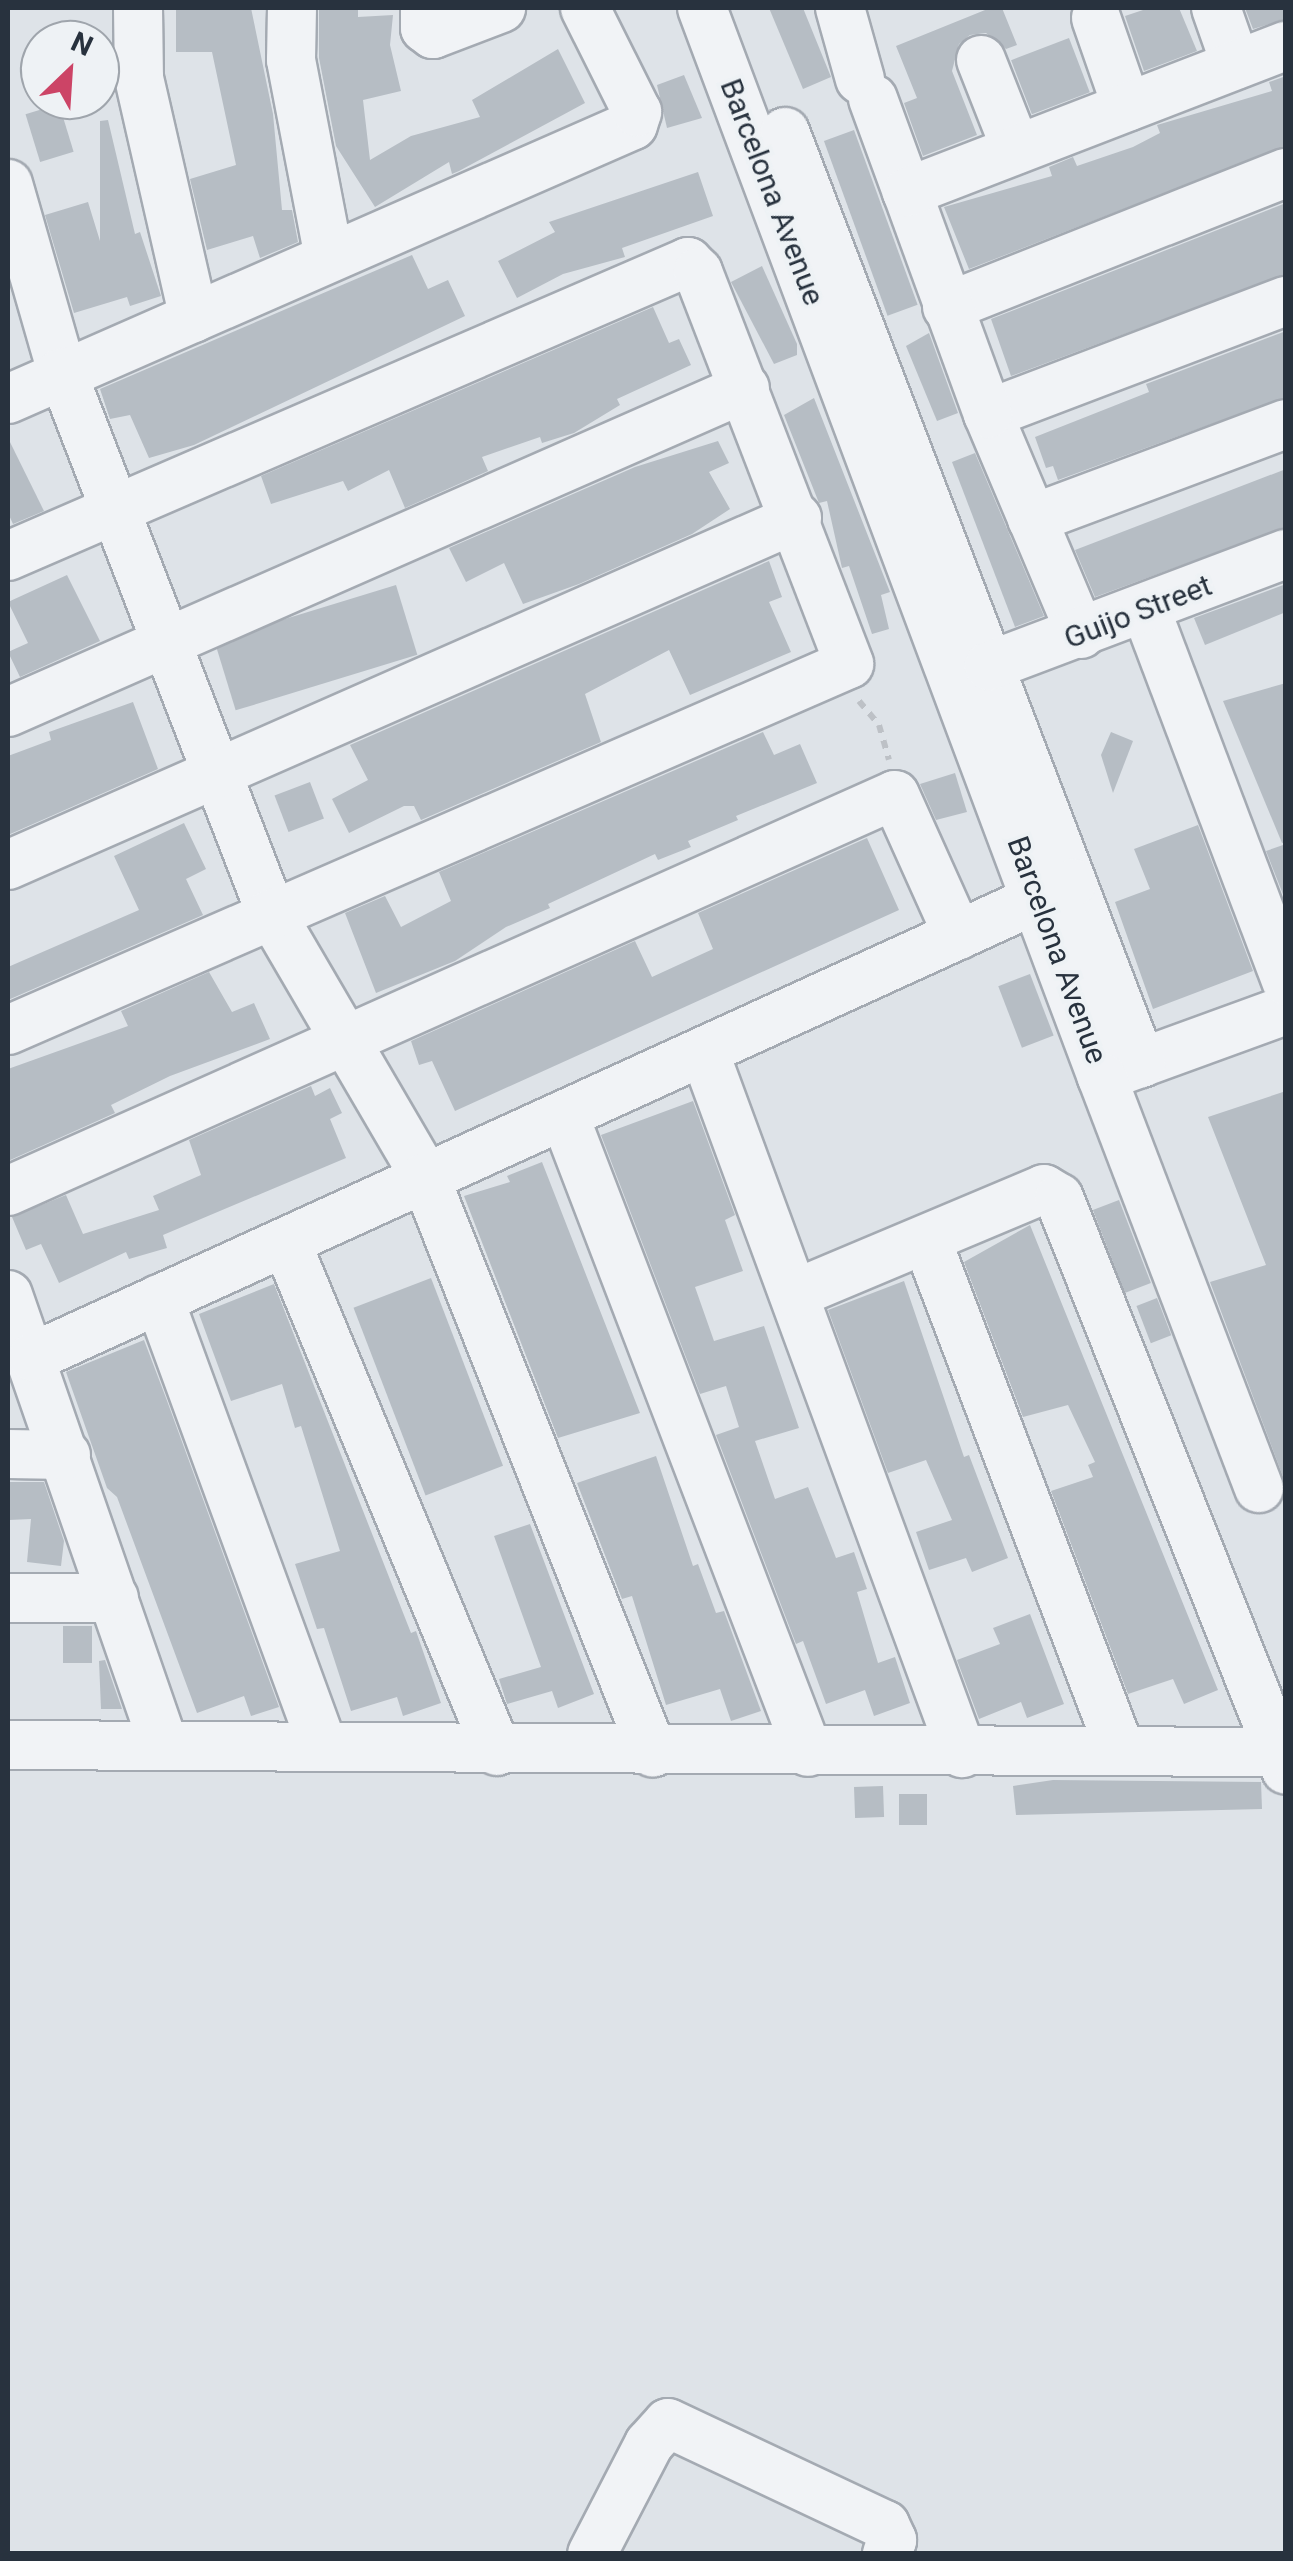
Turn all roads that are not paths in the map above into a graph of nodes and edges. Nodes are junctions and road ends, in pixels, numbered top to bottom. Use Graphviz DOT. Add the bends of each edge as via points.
graph roads {
  1 [pos="138,8"];
  2 [pos="292,8"];
  3 [pos="426,8"];
  4 [pos="501,8"];
  5 [pos="585,8"];
  6 [pos="702,8"];
  7 [pos="737,8"];
  8 [pos="1216,8"];
  9 [pos="845,9"];
  10 [pos="1096,18"];
  11 [pos="1286,46"];
  12 [pos="981,60"];
  13 [pos="1236,65"];
  14 [pos="1128,106"];
  15 [pos="1016,150"];
  16 [pos="1286,173"];
  17 [pos="8,184"];
  18 [pos="907,192"];
  19 [pos="329,257"];
  20 [pos="1286,301"];
  21 [pos="947,306"];
  22 [pos="194,318"];
  23 [pos="62,372"];
  24 [pos="745,388"];
  25 [pos="8,399"];
  26 [pos="988,414"];
  27 [pos="1286,424"];
  28 [pos="113,507"];
  29 [pos="797,518"];
  30 [pos="1032,518"];
  31 [pos="1286,554"];
  32 [pos="8,556"];
  33 [pos="1146,610"];
  34 [pos="1082,634"];
  35 [pos="164,646"];
  36 [pos="989,666"];
  37 [pos="8,712"];
  38 [pos="220,776"];
  39 [pos="8,865"];
  40 [pos="1056,890"];
  41 [pos="271,913"];
  42 [pos="958,935"];
  43 [pos="1286,981"];
  44 [pos="1286,1010"];
  45 [pos="8,1030"];
  46 [pos="341,1042"];
  47 [pos="705,1054"];
  48 [pos="1122,1070"];
  49 [pos="564,1115"];
  50 [pos="425,1177"];
  51 [pos="8,1192"];
  52 [pos="927,1241"];
  53 [pos="286,1242"];
  54 [pos="797,1293"];
  55 [pos="8,1295"];
  56 [pos="159,1300"];
  57 [pos="33,1357"];
  58 [pos="8,1454"];
  59 [pos="66,1455"];
  60 [pos="1259,1488"];
  61 [pos="8,1598"];
  62 [pos="114,1598"];
  63 [pos="8,1745"];
  64 [pos="322,1745"];
  65 [pos="164,1746"];
  66 [pos="1118,1747"];
  67 [pos="497,1751"];
  68 [pos="808,1752"];
  69 [pos="962,1752"];
  70 [pos="653,1753"];
  71 [pos="1281,1761"];
  72 [pos="592,2554"];
  73 [pos="887,2554"];
  1 -- 22 [label="street" via="139,78"];
  2 -- 19 [label="street" via="291,60"];
  3 -- 4 [label="street" via="425,28 434,34"];
  5 -- 19 [label="street" via="637,112 633,124"];
  6 -- 40 [label="street, Barcelona Avenue"];
  7 -- 36 [label="street, Barcelona Avenue"];
  8 -- 13 [label="street"];
  9 -- 18 [label="street"];
  10 -- 14 [label="street"];
  11 -- 13 [label="street"];
  12 -- 15 [label="street"];
  13 -- 14 [label="street"];
  14 -- 15 [label="street"];
  15 -- 18 [label="street"];
  16 -- 21 [label="street"];
  17 -- 23 [label="street"];
  18 -- 21 [label="street"];
  19 -- 22 [label="street"];
  20 -- 26 [label="street"];
  21 -- 26 [label="street"];
  22 -- 23 [label="street"];
  23 -- 25 [label="street"];
  23 -- 28 [label="street"];
  24 -- 28 [label="street" via="698,272 688,262 675,262"];
  24 -- 29 [label="street"];
  24 -- 35 [label="street"];
  26 -- 30 [label="street"];
  27 -- 30 [label="street"];
  28 -- 32 [label="street"];
  28 -- 35 [label="street"];
  29 -- 38 [label="street"];
  29 -- 41 [label="street" via="849,664"];
  30 -- 34 [label="street"];
  31 -- 33 [label="street, Guijo Street"];
  33 -- 34 [label="street, Guijo Street"];
  33 -- 43 [label="street"];
  34 -- 36 [label="street, Guijo Street"];
  35 -- 37 [label="street"];
  35 -- 38 [label="street"];
  36 -- 40 [label="street, Barcelona Avenue"];
  38 -- 39 [label="street"];
  38 -- 41 [label="street"];
  40 -- 42 [label="street"];
  40 -- 48 [label="street, Barcelona Avenue"];
  41 -- 45 [label="street"];
  41 -- 46 [label="street"];
  42 -- 46 [label="street" via="895,795"];
  42 -- 47 [label="street"];
  44 -- 48 [label="street"];
  46 -- 50 [label="street"];
  46 -- 51 [label="street"];
  47 -- 49 [label="street"];
  47 -- 54 [label="street"];
  48 -- 60 [label="street, Barcelona Avenue"];
  49 -- 50 [label="street"];
  49 -- 68 [label="street"];
  50 -- 53 [label="street"];
  50 -- 70 [label="street"];
  52 -- 54 [label="street"];
  52 -- 66 [label="street"];
  52 -- 71 [label="street" via="1044,1189 1059,1198"];
  53 -- 56 [label="street"];
  53 -- 67 [label="street"];
  54 -- 69 [label="street"];
  55 -- 57 [label="street"];
  56 -- 57 [label="street"];
  56 -- 64 [label="street"];
  57 -- 59 [label="street"];
  58 -- 59 [label="street"];
  59 -- 62 [label="street"];
  61 -- 62 [label="street"];
  62 -- 65 [label="street"];
  63 -- 65 [label="street"];
  64 -- 65 [label="street"];
  64 -- 67 [label="street"];
  66 -- 69 [label="street"];
  66 -- 71 [label="street"];
  67 -- 70 [label="street"];
  68 -- 69 [label="street"];
  68 -- 70 [label="street"];
  72 -- 73 [label="street" via="649,2444 668,2423 886,2525 892,2540"];
}
